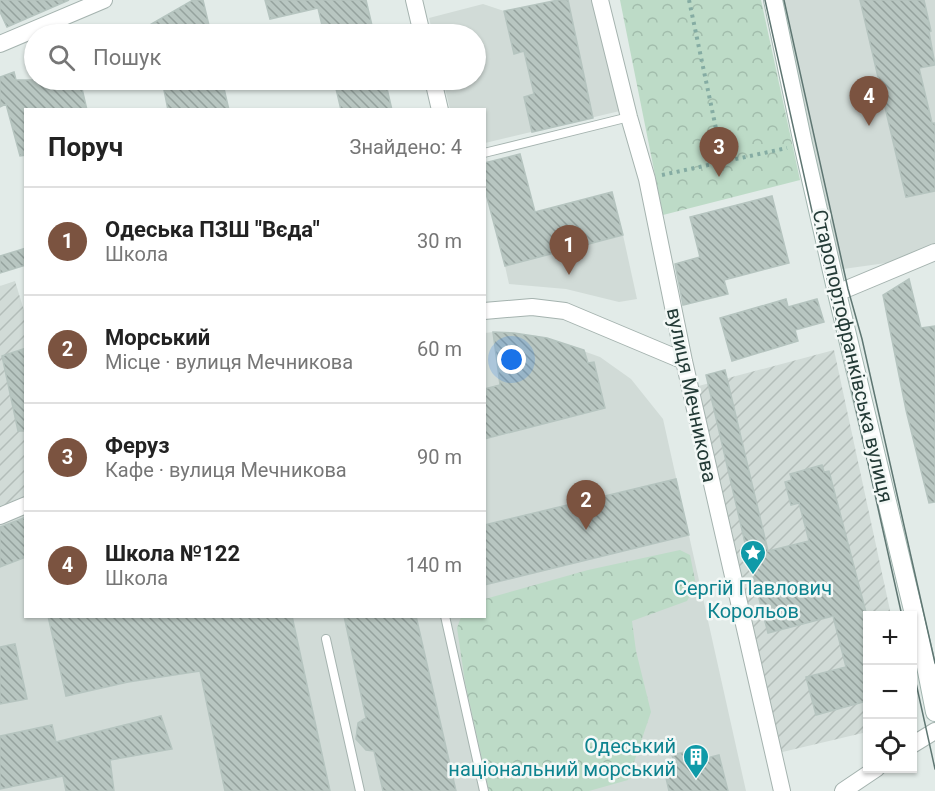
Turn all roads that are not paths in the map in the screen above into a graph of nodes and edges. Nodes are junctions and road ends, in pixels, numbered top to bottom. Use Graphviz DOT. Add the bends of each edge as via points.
graph roads {
  1 [pos="104,0"];
  2 [pos="414,0"];
  3 [pos="600,0"];
  4 [pos="773,0"];
  5 [pos="47,24"];
  6 [pos="420,24"];
  7 [pos="24,34"];
  8 [pos="0,44"];
  9 [pos="435,90"];
  10 [pos="440,108"];
  11 [pos="629,117"];
  12 [pos="486,153"];
  13 [pos="935,252"];
  14 [pos="837,293"];
  15 [pos="486,311"];
  16 [pos="684,361"];
  17 [pos="24,506"];
  18 [pos="0,516"];
  19 [pos="445,618"];
  20 [pos="326,639"];
  21 [pos="935,712"];
  22 [pos="935,731"];
  23 [pos="917,742"];
  24 [pos="870,773"];
  25 [pos="360,791"];
  26 [pos="484,791"];
  27 [pos="782,791"];
  28 [pos="843,791"];
  1 -- 5 [label="street"];
  2 -- 6 [label="street"];
  3 -- 11 [label="street, вулиця Мечникова"];
  4 -- 14 [label="main road, Старопортофранківська вулиця"];
  7 -- 8 [label="street"];
  9 -- 10 [label="street"];
  11 -- 12 [label="lane"];
  11 -- 16 [label="street, вулиця Мечникова" via="647,179"];
  13 -- 14 [label="street"];
  14 -- 21 [label="main road, Старопортофранківська вулиця"];
  15 -- 16 [label="street" via="532,307 565,311"];
  16 -- 27 [label="street, вулиця Мечникова"];
  17 -- 18 [label="street"];
  19 -- 26 [label="lane"];
  20 -- 25 [label="lane"];
  22 -- 23 [label="street"];
  24 -- 28 [label="street"];
}
